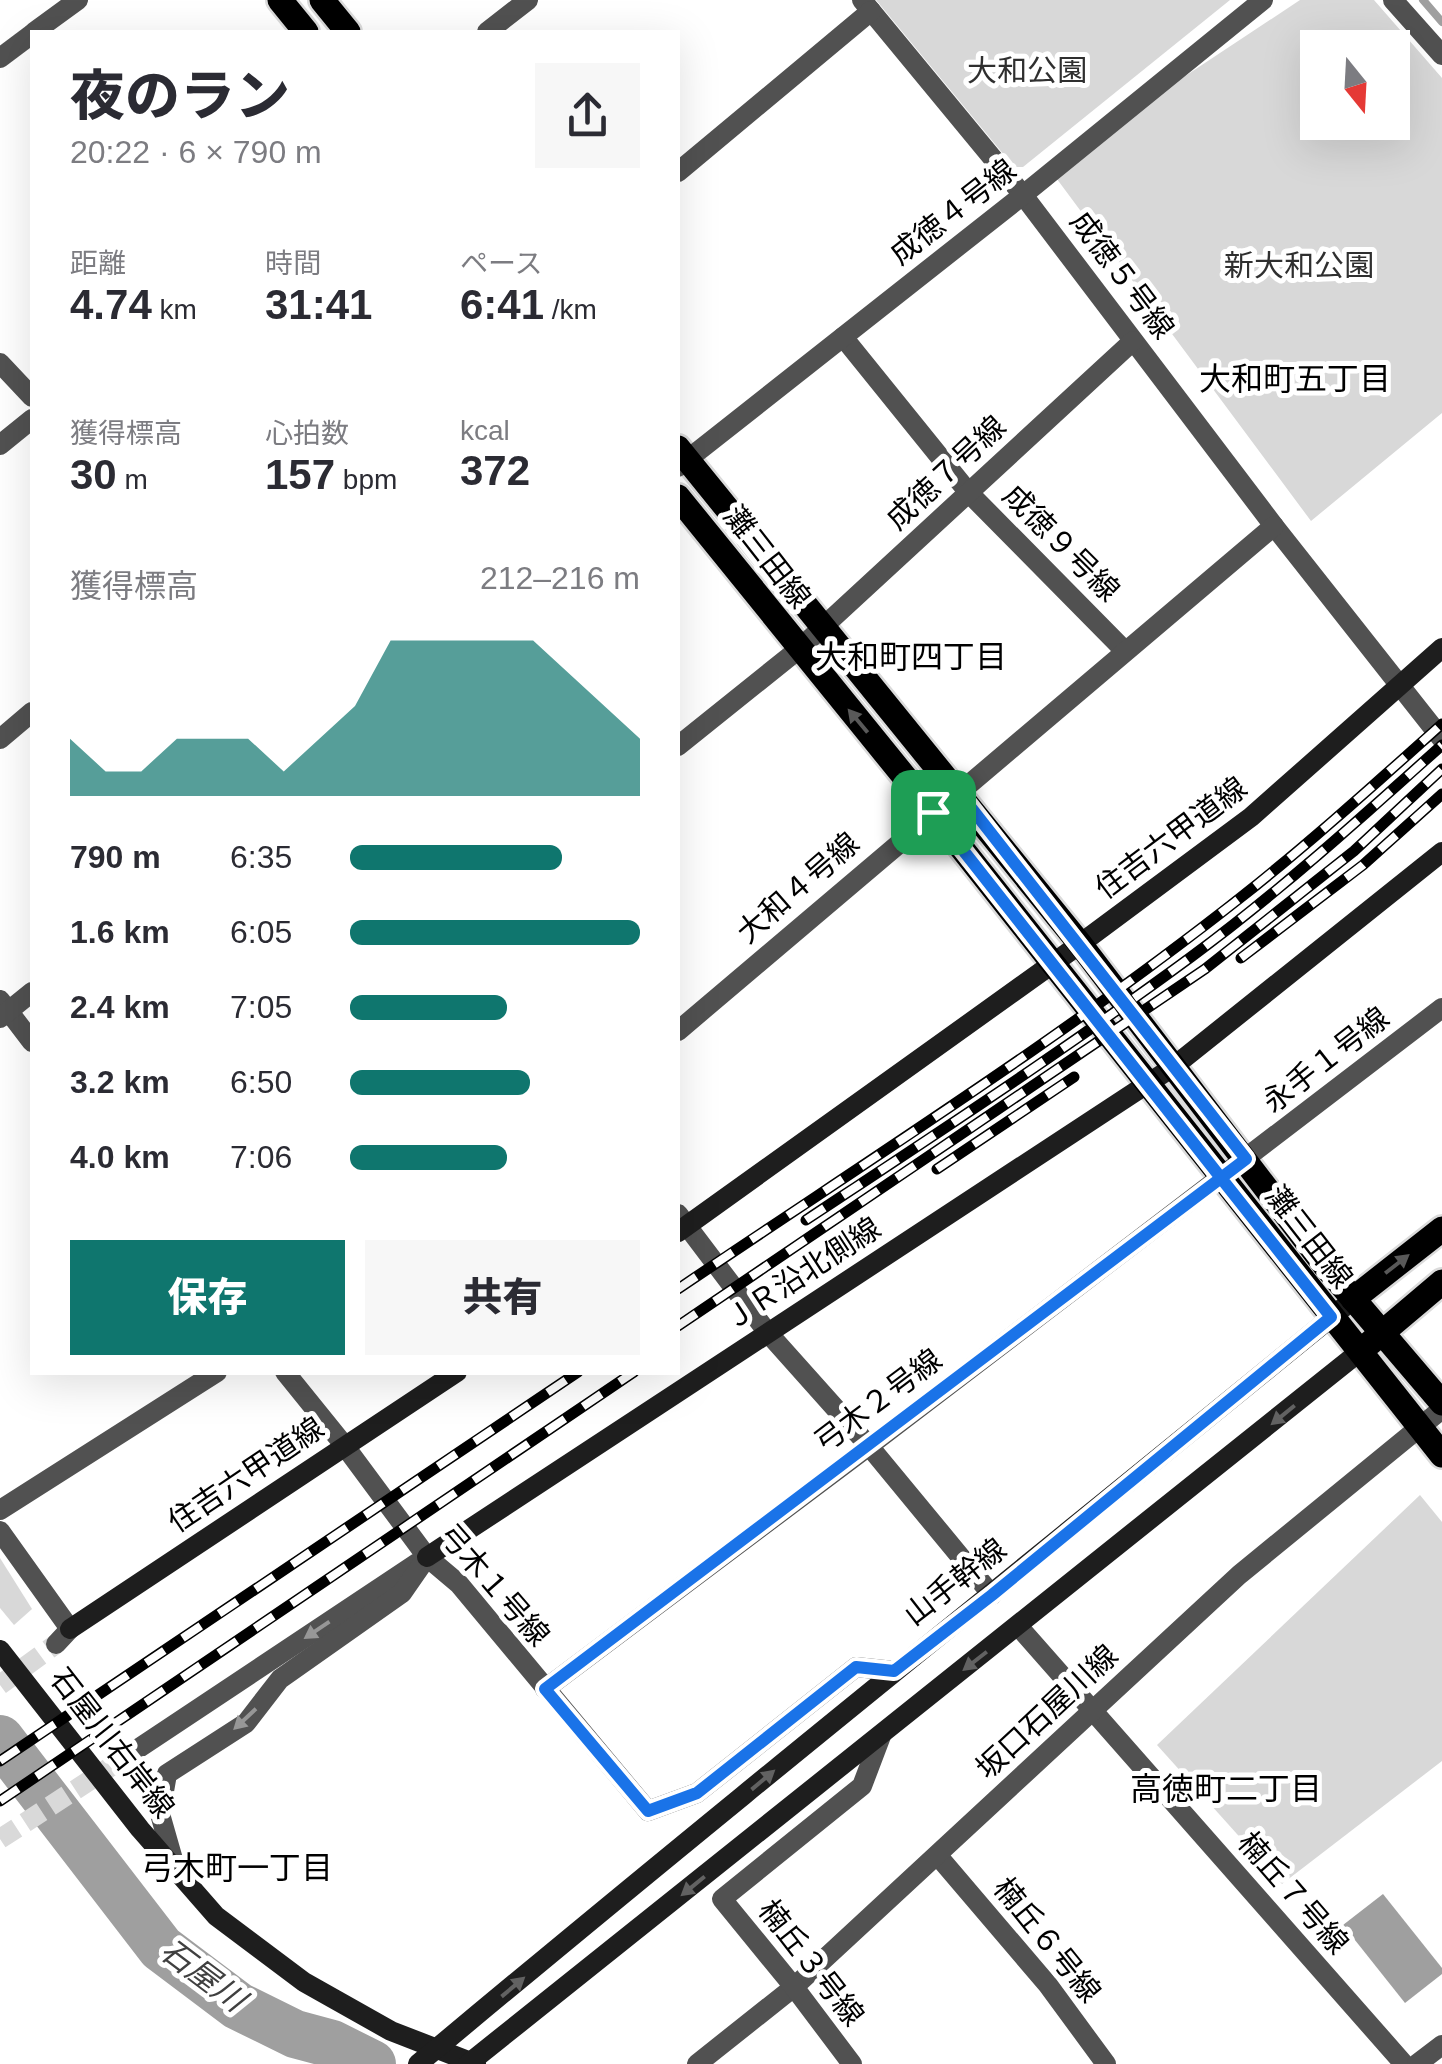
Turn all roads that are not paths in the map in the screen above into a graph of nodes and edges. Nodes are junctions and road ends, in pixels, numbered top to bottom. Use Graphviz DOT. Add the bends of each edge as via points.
graph roads {
  1 [pos="78,0"];
  2 [pos="280,0"];
  3 [pos="322,0"];
  4 [pos="528,0"];
  5 [pos="1262,0"];
  6 [pos="1392,0"];
  7 [pos="866,6"];
  8 [pos="40,30"];
  9 [pos="304,30"];
  10 [pos="346,30"];
  11 [pos="490,30"];
  12 [pos="30,37"];
  13 [pos="1442,55"];
  14 [pos="0,58"];
  15 [pos="680,170"];
  16 [pos="1023,195"];
  17 [pos="842,337"];
  18 [pos="1133,341"];
  19 [pos="0,363"];
  20 [pos="30,396"];
  21 [pos="30,422"];
  22 [pos="0,446"];
  23 [pos="681,459"];
  24 [pos="969,493"];
  25 [pos="680,500"];
  26 [pos="1274,526"];
  27 [pos="823,628"];
  28 [pos="1442,648"];
  29 [pos="799,649"];
  30 [pos="1125,651"];
  31 [pos="1402,686"];
  32 [pos="30,714"];
  33 [pos="0,739"];
  34 [pos="1442,739"];
  35 [pos="680,744"];
  36 [pos="958,791"];
  37 [pos="933,812"];
  38 [pos="1442,852"];
  39 [pos="1080,944"];
  40 [pos="1051,965"];
  41 [pos="30,993"];
  42 [pos="1442,1008"];
  43 [pos="3,1009"];
  44 [pos="680,1029"];
  45 [pos="30,1040"];
  46 [pos="1172,1067"];
  47 [pos="1148,1084"];
  48 [pos="1246,1159"];
  49 [pos="1221,1178"];
  50 [pos="681,1224"];
  51 [pos="1442,1229"];
  52 [pos="1442,1282"];
  53 [pos="1353,1300"];
  54 [pos="1331,1317"];
  55 [pos="768,1332"];
  56 [pos="1382,1333"];
  57 [pos="1358,1352"];
  58 [pos="212,1375"];
  59 [pos="287,1375"];
  60 [pos="452,1375"];
  61 [pos="1442,1406"];
  62 [pos="1419,1426"];
  63 [pos="344,1445"];
  64 [pos="870,1446"];
  65 [pos="1442,1455"];
  66 [pos="0,1510"];
  67 [pos="0,1532"];
  68 [pos="427,1557"];
  69 [pos="992,1595"];
  70 [pos="1019,1626"];
  71 [pos="0,1650"];
  72 [pos="894,1671"];
  73 [pos="545,1689"];
  74 [pos="1092,1710"];
  75 [pos="881,1736"];
  76 [pos="128,1756"];
  77 [pos="938,1856"];
  78 [pos="176,1870"];
  79 [pos="794,1987"];
  80 [pos="1442,2045"];
  81 [pos="437,2048"];
  82 [pos="472,2063"];
  83 [pos="418,2064"];
  84 [pos="697,2064"];
  85 [pos="852,2064"];
  86 [pos="1106,2064"];
  87 [pos="1404,2064"];
  88 [pos="1417,2064"];
  1 -- 8 [label="street"];
  2 -- 9 [label="main road"];
  3 -- 10 [label="main road"];
  4 -- 11 [label="street"];
  5 -- 16 [label="street, 成徳４号線"];
  6 -- 13 [label="street"];
  7 -- 15 [label="street"];
  7 -- 16 [label="street, 成徳５号線"];
  12 -- 14 [label="street"];
  16 -- 17 [label="street, 成徳４号線"];
  16 -- 18 [label="street, 成徳５号線"];
  17 -- 23 [label="street, 成徳４号線"];
  17 -- 24 [label="street, 成徳９号線"];
  18 -- 24 [label="street, 成徳７号線"];
  18 -- 26 [label="street, 成徳５号線"];
  19 -- 20 [label="street"];
  21 -- 22 [label="street"];
  23 -- 27 [label="main road, 灘三田線"];
  24 -- 27 [label="street, 成徳７号線"];
  24 -- 30 [label="street, 成徳９号線"];
  25 -- 29 [label="main road, 灘三田線"];
  26 -- 30 [label="street, 大和４号線"];
  26 -- 31 [label="street, 成徳５号線"];
  27 -- 29 [label="street, 成徳７号線"];
  27 -- 36 [label="main road, 灘三田線"];
  28 -- 31 [label="street, 住吉六甲道線"];
  29 -- 35 [label="street, 成徳７号線"];
  37 -- 29 [label="main road, 灘三田線, one-way"];
  30 -- 36 [label="street, 大和４号線"];
  31 -- 34 [label="street, 成徳５号線"];
  31 -- 39 [label="street, 住吉六甲道線" via="1251,817"];
  32 -- 33 [label="street"];
  36 -- 37 [label="street, 大和４号線"];
  36 -- 39 [label="main road, 灘三田線"];
  37 -- 40 [label="main road, 灘三田線"];
  37 -- 44 [label="street, 大和４号線"];
  38 -- 46 [label="street, ＪＲ沿北側線"];
  39 -- 40 [label="street, 住吉六甲道線"];
  39 -- 46 [label="main road, 灘三田線"];
  40 -- 47 [label="main road, 灘三田線"];
  40 -- 50 [label="street, 住吉六甲道線"];
  41 -- 43 [label="street"];
  42 -- 48 [label="street, 永手１号線"];
  43 -- 45 [label="street"];
  46 -- 47 [label="street, ＪＲ沿北側線"];
  46 -- 48 [label="main road, 灘三田線"];
  47 -- 49 [label="main road, 灘三田線"];
  47 -- 55 [label="street, ＪＲ沿北側線"];
  48 -- 49 [label="street, 弓木２号線"];
  48 -- 53 [label="main road, 灘三田線"];
  49 -- 54 [label="main road, 灘三田線"];
  49 -- 64 [label="street, 弓木２号線"];
  50 -- 55 [label="street"];
  53 -- 51 [label="main road, 山手幹線, one-way"];
  52 -- 56 [label="main road"];
  53 -- 54 [label="street, 山手幹線"];
  53 -- 56 [label="main road, 灘三田線"];
  54 -- 57 [label="main road, 灘三田線"];
  54 -- 69 [label="street, 山手幹線"];
  55 -- 64 [label="street"];
  55 -- 68 [label="street, ＪＲ沿北側線"];
  56 -- 57 [label="main road"];
  56 -- 61 [label="main road, 灘三田線"];
  57 -- 62 [label="main road, 灘三田線"];
  57 -- 70 [label="street, one-way"];
  58 -- 66 [label="street"];
  59 -- 63 [label="street, 弓木１号線"];
  60 -- 63 [label="street, 住吉六甲道線"];
  61 -- 62 [label="street, 坂口石屋川線"];
  62 -- 65 [label="main road, 灘三田線"];
  62 -- 74 [label="street, 坂口石屋川線" via="1238,1574"];
  63 -- 67 [label="street, 住吉六甲道線" via="63,1636"];
  63 -- 68 [label="street, 弓木１号線"];
  64 -- 69 [label="street"];
  64 -- 73 [label="street, 弓木２号線"];
  68 -- 73 [label="street, 弓木１号線" via="459,1584"];
  68 -- 76 [label="street, ＪＲ沿北側線, one-way"];
  68 -- 78 [label="street, one-way" via="402,1593 280,1680 246,1722 167,1774 160,1814"];
  69 -- 72 [label="street, 山手幹線"];
  70 -- 74 [label="street, 楠丘７号線"];
  70 -- 75 [label="street, one-way"];
  71 -- 78 [label="street, 石屋川右岸線"];
  72 -- 73 [label="street, 弓木１号線" via="856,1667 697,1793 648,1811"];
  81 -- 72 [label="street, 山手幹線, one-way"];
  74 -- 77 [label="street, 坂口石屋川線"];
  74 -- 87 [label="street, 楠丘７号線"];
  75 -- 79 [label="street, 楠丘３号線" via="862,1786 722,1898"];
  75 -- 82 [label="street, one-way"];
  77 -- 79 [label="street, 坂口石屋川線"];
  77 -- 86 [label="street, 楠丘６号線" via="1048,1984"];
  78 -- 81 [label="street, 石屋川右岸線" via="216,1916 304,1982 390,2031"];
  79 -- 84 [label="street, 坂口石屋川線"];
  79 -- 85 [label="street, 楠丘３号線"];
  80 -- 88 [label="street"];
  81 -- 82 [label="street, 石屋川右岸線"];
  81 -- 83 [label="street, 山手幹線"];
}
